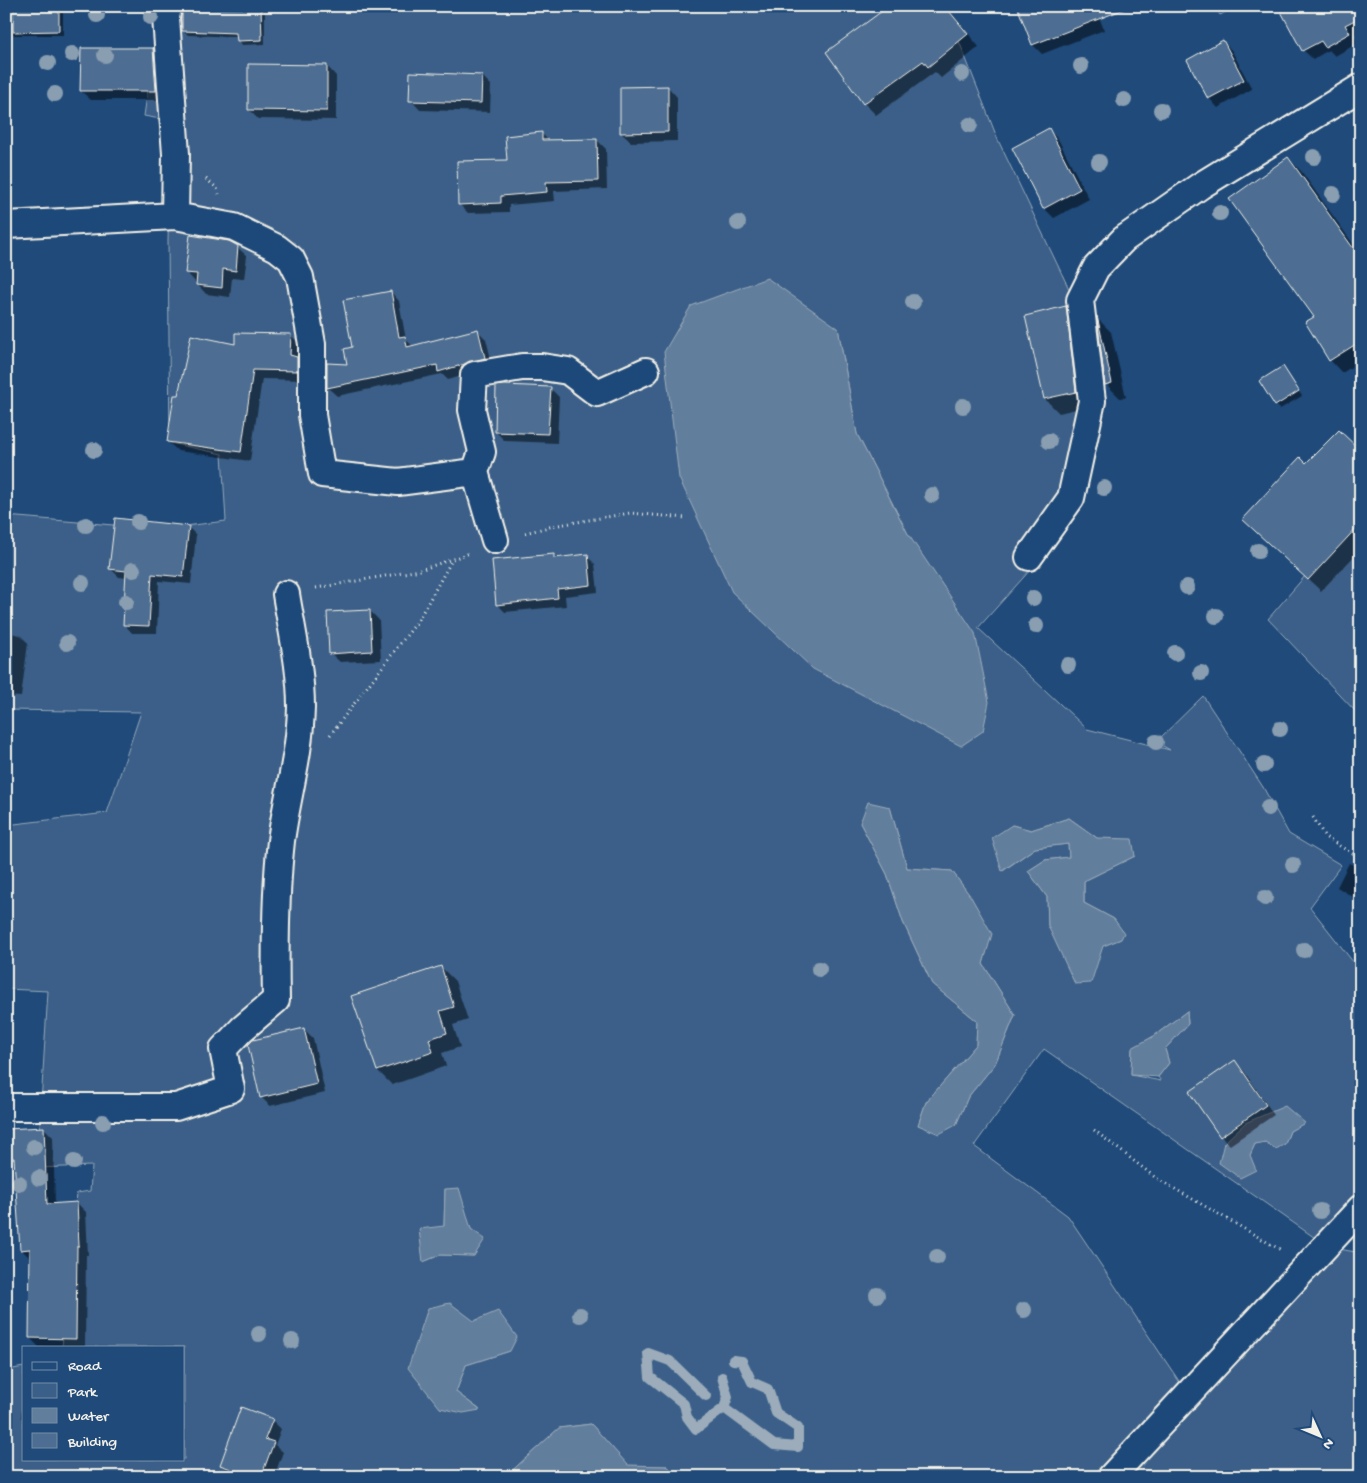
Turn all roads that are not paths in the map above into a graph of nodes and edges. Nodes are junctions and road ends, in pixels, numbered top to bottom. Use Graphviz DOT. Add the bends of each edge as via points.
graph roads {
  1 [pos="168,6"];
  2 [pos="1361,87"];
  3 [pos="175,216"];
  4 [pos="6,226"];
  5 [pos="646,371"];
  6 [pos="475,472"];
  7 [pos="494,540"];
  8 [pos="1029,557"];
  9 [pos="286,594"];
  10 [pos="6,1107"];
  11 [pos="1361,1208"];
  12 [pos="1111,1477"];
  1 -- 3 [label="street" via="166,18 176,154"];
  2 -- 8 [label="street" via="1200,186 1124,239 1096,268 1080,300 1092,401 1070,498"];
  3 -- 4 [label="street"];
  3 -- 6 [label="street" via="234,227 277,248 291,259 300,277 312,344 312,415 322,474 398,482"];
  5 -- 6 [label="street" via="597,392 568,371 542,367 474,375 472,410 482,452"];
  6 -- 7 [label="street"];
  9 -- 10 [label="street" via="297,655 301,706 297,762 281,840 274,927 276,1000 223,1049 231,1089 176,1107"];
  11 -- 12 [label="street"];
}
